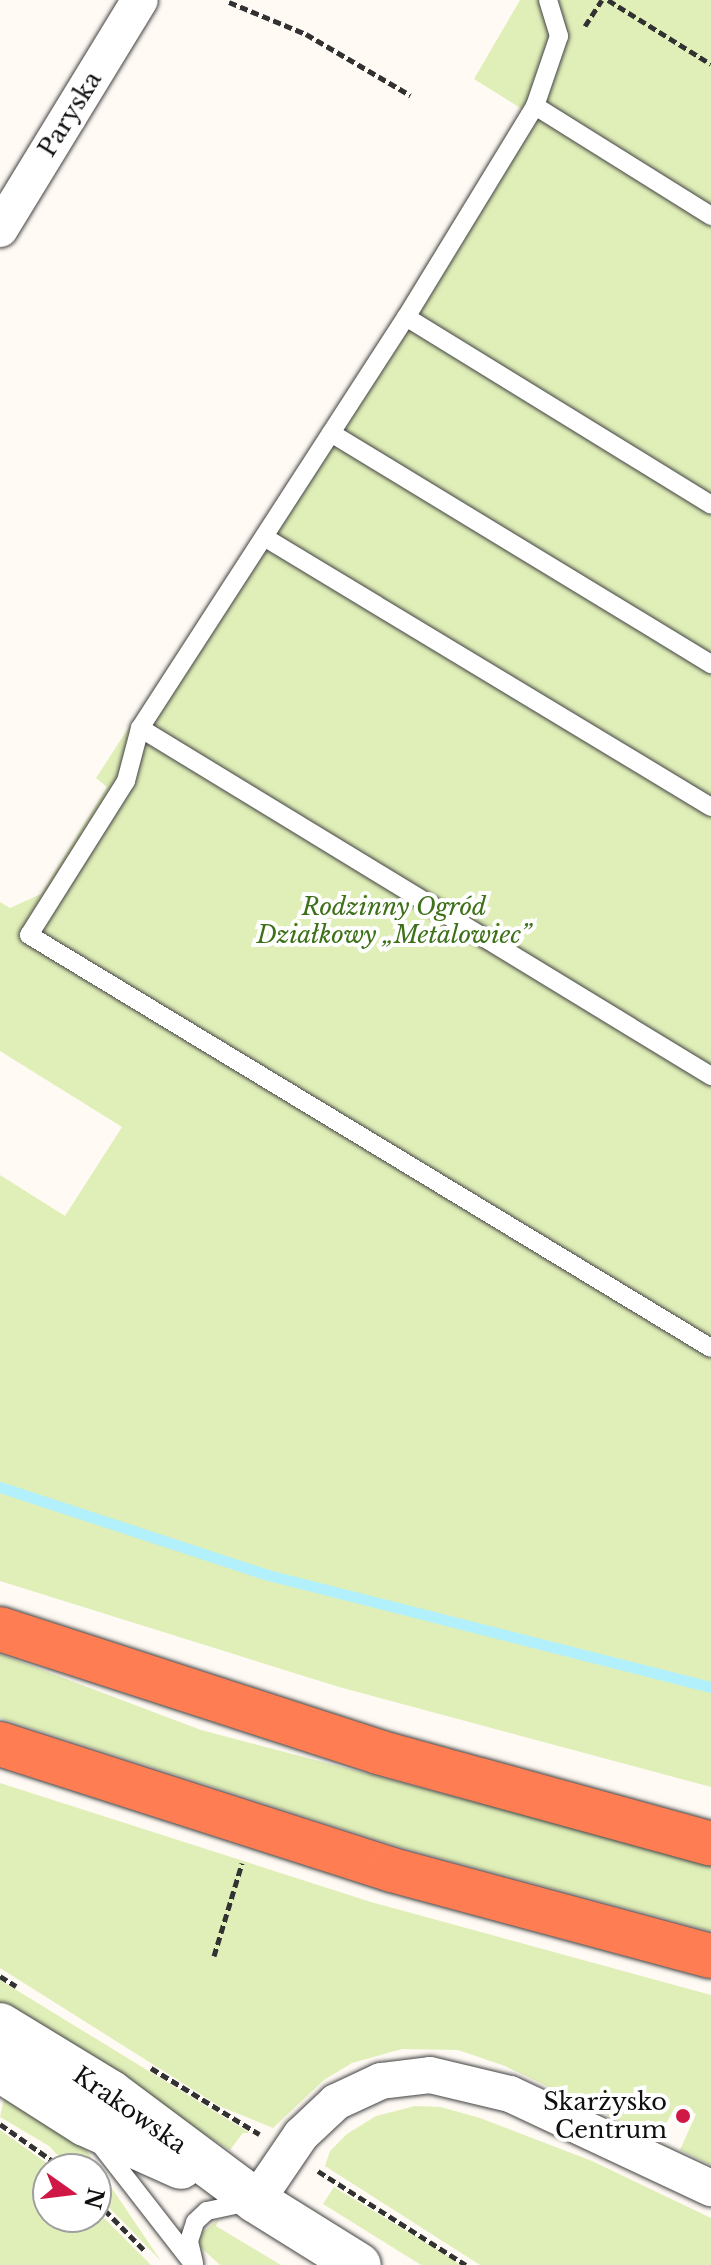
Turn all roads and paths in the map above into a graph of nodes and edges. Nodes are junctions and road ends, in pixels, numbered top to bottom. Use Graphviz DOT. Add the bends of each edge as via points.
graph roads {
  1 [pos="140,0"];
  2 [pos="548,0"];
  3 [pos="608,0"];
  4 [pos="229,2"];
  5 [pos="711,64"];
  6 [pos="410,95"];
  7 [pos="535,106"];
  8 [pos="711,216"];
  9 [pos="0,229"];
  10 [pos="406,317"];
  11 [pos="331,433"];
  12 [pos="711,505"];
  13 [pos="264,537"];
  14 [pos="711,664"];
  15 [pos="140,728"];
  16 [pos="711,807"];
  17 [pos="711,1076"];
  18 [pos="711,1348"];
  19 [pos="0,1629"];
  20 [pos="0,1744"];
  21 [pos="711,1844"];
  22 [pos="242,1863"];
  23 [pos="214,1956"];
  24 [pos="711,1956"];
  25 [pos="0,1976"];
  26 [pos="10,2007"];
  27 [pos="141,2062"];
  28 [pos="0,2070"];
  29 [pos="0,2124"];
  30 [pos="85,2124"];
  31 [pos="41,2153"];
  32 [pos="305,2155"];
  33 [pos="711,2188"];
  34 [pos="256,2201"];
  35 [pos="112,2217"];
  36 [pos="148,2254"];
  37 [pos="194,2265"];
  38 [pos="359,2265"];
  39 [pos="466,2265"];
  1 -- 9 [label="street, Paryska"];
  2 -- 7 [label="lane" via="559,36"];
  3 -- 5 [label="path"];
  4 -- 6 [label="path" via="306,34"];
  7 -- 8 [label="lane"];
  7 -- 10 [label="lane"];
  10 -- 11 [label="lane"];
  10 -- 12 [label="lane"];
  11 -- 13 [label="lane"];
  11 -- 14 [label="lane"];
  13 -- 15 [label="lane"];
  13 -- 16 [label="lane"];
  15 -- 17 [label="lane"];
  15 -- 18 [label="lane" via="126,781 29,935"];
  19 -- 21 [label="highway" via="378,1752"];
  20 -- 24 [label="highway" via="392,1870"];
  22 -- 23 [label="path"];
  25 -- 26 [label="path"];
  26 -- 34 [label="street, Krakowska" via="110,2092"];
  27 -- 32 [label="path"];
  28 -- 30 [label="street, Krakowska"];
  29 -- 31 [label="path"];
  30 -- 34 [label="street, Krakowska"];
  30 -- 37 [label="lane"];
  32 -- 33 [label="street" via="317,2116 360,2088 407,2076 454,2077 510,2094"];
  32 -- 34 [label="street"];
  32 -- 39 [label="path" via="316,2170"];
  34 -- 37 [label="lane" via="207,2211 195,2222 189,2241"];
  34 -- 38 [label="street, Krakowska"];
  35 -- 36 [label="path"];
}
